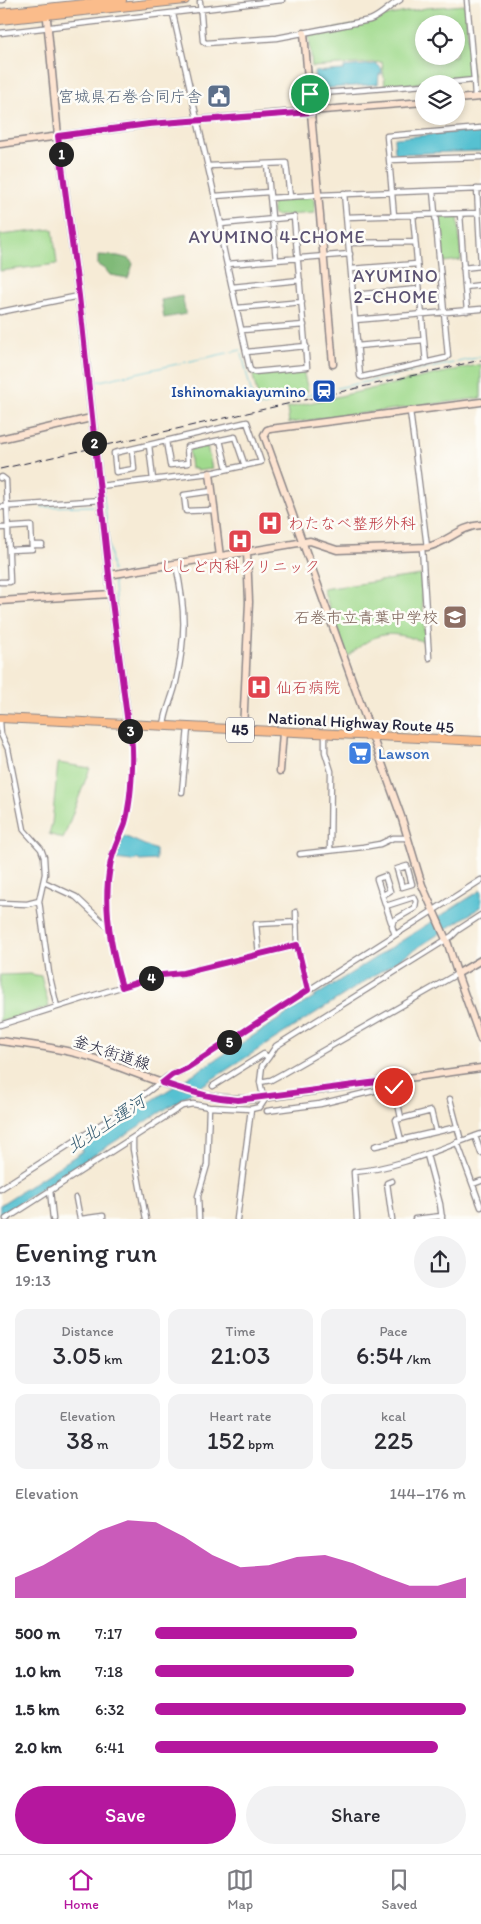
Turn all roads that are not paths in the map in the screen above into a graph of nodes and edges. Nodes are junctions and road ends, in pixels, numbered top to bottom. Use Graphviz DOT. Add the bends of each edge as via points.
graph roads {
  1 [pos="122,0"];
  2 [pos="185,0"];
  3 [pos="282,0"];
  4 [pos="400,0"];
  5 [pos="466,0"];
  6 [pos="200,2"];
  7 [pos="201,10"];
  8 [pos="0,13"];
  9 [pos="173,14"];
  10 [pos="47,19"];
  11 [pos="0,20"];
  12 [pos="47,27"];
  13 [pos="0,33"];
  14 [pos="304,33"];
  15 [pos="474,80"];
  16 [pos="465,81"];
  17 [pos="415,86"];
  18 [pos="310,94"];
  19 [pos="478,97"];
  20 [pos="465,98"];
  21 [pos="415,103"];
  22 [pos="311,112"];
  23 [pos="197,120"];
  24 [pos="481,128"];
  25 [pos="58,136"];
  26 [pos="0,144"];
  27 [pos="481,157"];
  28 [pos="389,160"];
  29 [pos="267,164"];
  30 [pos="208,166"];
  31 [pos="479,189"];
  32 [pos="433,190"];
  33 [pos="269,192"];
  34 [pos="392,192"];
  35 [pos="344,194"];
  36 [pos="319,195"];
  37 [pos="215,196"];
  38 [pos="290,197"];
  39 [pos="270,198"];
  40 [pos="477,213"];
  41 [pos="435,214"];
  42 [pos="460,214"];
  43 [pos="413,215"];
  44 [pos="394,216"];
  45 [pos="346,217"];
  46 [pos="272,218"];
  47 [pos="221,224"];
  48 [pos="480,232"];
  49 [pos="414,242"];
  50 [pos="349,243"];
  51 [pos="350,254"];
  52 [pos="324,256"];
  53 [pos="298,258"];
  54 [pos="276,260"];
  55 [pos="227,264"];
  56 [pos="417,264"];
  57 [pos="481,266"];
  58 [pos="463,268"];
  59 [pos="351,269"];
  60 [pos="300,280"];
  61 [pos="481,285"];
  62 [pos="465,287"];
  63 [pos="232,288"];
  64 [pos="419,289"];
  65 [pos="353,295"];
  66 [pos="79,296"];
  67 [pos="302,302"];
  68 [pos="237,308"];
  69 [pos="481,309"];
  70 [pos="467,311"];
  71 [pos="0,312"];
  72 [pos="444,313"];
  73 [pos="422,314"];
  74 [pos="355,320"];
  75 [pos="304,325"];
  76 [pos="242,330"];
  77 [pos="424,340"];
  78 [pos="306,346"];
  79 [pos="358,346"];
  80 [pos="246,352"];
  81 [pos="426,363"];
  82 [pos="333,364"];
  83 [pos="481,402"];
  84 [pos="410,411"];
  85 [pos="91,418"];
  86 [pos="0,438"];
  87 [pos="220,440"];
  88 [pos="166,441"];
  89 [pos="149,445"];
  90 [pos="132,449"];
  91 [pos="245,466"];
  92 [pos="227,469"];
  93 [pos="210,473"];
  94 [pos="0,478"];
  95 [pos="153,480"];
  96 [pos="100,486"];
  97 [pos="212,491"];
  98 [pos="101,500"];
  99 [pos="7,506"];
  100 [pos="0,507"];
  101 [pos="214,510"];
  102 [pos="481,525"];
  103 [pos="8,527"];
  104 [pos="0,528"];
  105 [pos="302,542"];
  106 [pos="42,544"];
  107 [pos="32,545"];
  108 [pos="424,547"];
  109 [pos="8,550"];
  110 [pos="247,552"];
  111 [pos="220,557"];
  112 [pos="176,564"];
  113 [pos="109,575"];
  114 [pos="0,582"];
  115 [pos="111,594"];
  116 [pos="0,601"];
  117 [pos="429,658"];
  118 [pos="0,720"];
  119 [pos="128,724"];
  120 [pos="164,726"];
  121 [pos="188,728"];
  122 [pos="243,730"];
  123 [pos="283,732"];
  124 [pos="325,734"];
  125 [pos="371,736"];
  126 [pos="481,741"];
  127 [pos="280,771"];
  128 [pos="182,792"];
  129 [pos="408,838"];
  130 [pos="330,850"];
  131 [pos="300,854"];
  132 [pos="417,870"];
  133 [pos="408,872"];
  134 [pos="481,880"];
  135 [pos="44,882"];
  136 [pos="383,894"];
  137 [pos="426,896"];
  138 [pos="39,901"];
  139 [pos="416,901"];
  140 [pos="0,903"];
  141 [pos="386,906"];
  142 [pos="296,912"];
  143 [pos="433,913"];
  144 [pos="481,915"];
  145 [pos="296,922"];
  146 [pos="393,922"];
  147 [pos="110,930"];
  148 [pos="395,934"];
  149 [pos="445,938"];
  150 [pos="297,945"];
  151 [pos="259,955"];
  152 [pos="481,960"];
  153 [pos="457,974"];
  154 [pos="122,987"];
  155 [pos="308,990"];
  156 [pos="57,1007"];
  157 [pos="0,1025"];
  158 [pos="481,1040"];
  159 [pos="0,1041"];
  160 [pos="268,1058"];
  161 [pos="481,1068"];
  162 [pos="260,1082"];
  163 [pos="394,1083"];
  164 [pos="164,1084"];
  165 [pos="213,1086"];
  166 [pos="264,1098"];
  167 [pos="450,1099"];
  168 [pos="209,1107"];
  169 [pos="251,1109"];
  170 [pos="268,1111"];
  171 [pos="401,1118"];
  172 [pos="457,1127"];
  173 [pos="436,1132"];
  174 [pos="481,1134"];
  175 [pos="475,1136"];
  176 [pos="133,1138"];
  177 [pos="401,1140"];
  178 [pos="459,1142"];
  179 [pos="375,1146"];
  180 [pos="481,1153"];
  181 [pos="427,1155"];
  182 [pos="392,1181"];
  183 [pos="481,1181"];
  184 [pos="473,1184"];
  185 [pos="0,1189"];
  186 [pos="50,1190"];
  187 [pos="76,1198"];
  188 [pos="481,1207"];
  189 [pos="442,1217"];
  190 [pos="9,1218"];
  191 [pos="53,1219"];
  192 [pos="80,1219"];
  193 [pos="104,1219"];
  194 [pos="146,1219"];
  195 [pos="200,1219"];
  196 [pos="236,1219"];
  197 [pos="357,1219"];
  198 [pos="392,1219"];
  199 [pos="415,1219"];
  1 -- 8 [label="highway"];
  2 -- 11 [label="highway"];
  3 -- 7 [label="street"];
  4 -- 14 [label="street" via="372,19"];
  5 -- 15 [label="street"];
  6 -- 7 [label="street"];
  7 -- 9 [label="street"];
  7 -- 14 [label="street" via="203,40 206,43"];
  9 -- 12 [label="street"];
  9 -- 23 [label="street"];
  10 -- 12 [label="street"];
  12 -- 13 [label="street"];
  12 -- 25 [label="street"];
  14 -- 18 [label="street"];
  15 -- 16 [label="street"];
  15 -- 19 [label="street"];
  17 -- 18 [label="street"];
  18 -- 22 [label="street"];
  19 -- 20 [label="street"];
  21 -- 22 [label="street"];
  22 -- 23 [label="street"];
  22 -- 36 [label="street"];
  23 -- 25 [label="street"];
  23 -- 30 [label="street"];
  24 -- 28 [label="street" via="387,136"];
  25 -- 26 [label="street"];
  25 -- 66 [label="street"];
  27 -- 28 [label="street"];
  28 -- 34 [label="street"];
  29 -- 30 [label="street"];
  29 -- 33 [label="street"];
  29 -- 38 [label="street" via="287,164"];
  30 -- 37 [label="street"];
  31 -- 32 [label="street"];
  31 -- 40 [label="street"];
  32 -- 34 [label="street"];
  32 -- 41 [label="street"];
  33 -- 37 [label="street"];
  33 -- 39 [label="street"];
  34 -- 35 [label="street"];
  34 -- 44 [label="street"];
  35 -- 36 [label="street"];
  35 -- 45 [label="street"];
  36 -- 38 [label="street"];
  36 -- 52 [label="street"];
  37 -- 47 [label="street"];
  38 -- 39 [label="street"];
  39 -- 46 [label="street"];
  40 -- 42 [label="street"];
  40 -- 48 [label="street"];
  41 -- 42 [label="street"];
  41 -- 43 [label="street"];
  41 -- 72 [label="street"];
  42 -- 58 [label="street"];
  43 -- 44 [label="street"];
  43 -- 49 [label="street"];
  44 -- 45 [label="street"];
  45 -- 50 [label="street"];
  46 -- 47 [label="street"];
  46 -- 53 [label="street" via="294,217"];
  46 -- 54 [label="street"];
  47 -- 55 [label="street"];
  48 -- 57 [label="street"];
  49 -- 50 [label="street"];
  49 -- 56 [label="street"];
  50 -- 51 [label="street"];
  51 -- 52 [label="street"];
  51 -- 59 [label="street"];
  52 -- 53 [label="street"];
  52 -- 82 [label="street"];
  53 -- 54 [label="street"];
  53 -- 60 [label="street"];
  54 -- 55 [label="street"];
  55 -- 63 [label="street"];
  56 -- 59 [label="street"];
  56 -- 64 [label="street"];
  57 -- 58 [label="street"];
  58 -- 62 [label="street"];
  59 -- 65 [label="street"];
  60 -- 63 [label="street"];
  60 -- 67 [label="street"];
  61 -- 62 [label="street"];
  62 -- 70 [label="street"];
  63 -- 68 [label="street"];
  64 -- 65 [label="street"];
  64 -- 73 [label="street"];
  65 -- 74 [label="street"];
  66 -- 71 [label="street"];
  66 -- 85 [label="street"];
  67 -- 68 [label="street"];
  67 -- 75 [label="street"];
  68 -- 76 [label="street"];
  69 -- 70 [label="street"];
  70 -- 72 [label="street"];
  72 -- 73 [label="street"];
  72 -- 81 [label="street" via="448,356"];
  73 -- 74 [label="street"];
  73 -- 77 [label="street"];
  74 -- 79 [label="street"];
  75 -- 76 [label="street"];
  75 -- 78 [label="street"];
  76 -- 80 [label="street"];
  77 -- 79 [label="street"];
  77 -- 81 [label="street"];
  78 -- 80 [label="street"];
  78 -- 80 [label="street" via="308,367 254,372 250,370"];
  79 -- 81 [label="street" via="362,377"];
  83 -- 84 [label="street"];
  84 -- 105 [label="street" via="267,430 264,438"];
  84 -- 108 [label="street"];
  85 -- 86 [label="street"];
  85 -- 96 [label="street"];
  87 -- 88 [label="street" via="186,448 188,463 170,465"];
  87 -- 91 [label="street" via="235,437"];
  87 -- 92 [label="street"];
  88 -- 89 [label="street"];
  88 -- 91 [label="street" via="247,422 260,462"];
  89 -- 90 [label="street"];
  89 -- 95 [label="street"];
  90 -- 90 [label="street" via="114,453 116,472 134,469"];
  91 -- 92 [label="street"];
  92 -- 93 [label="street"];
  93 -- 95 [label="street"];
  93 -- 97 [label="street"];
  94 -- 99 [label="street" via="6,480"];
  95 -- 96 [label="street"];
  96 -- 98 [label="street"];
  97 -- 101 [label="street"];
  97 -- 101 [label="street" via="184,495 186,511"];
  98 -- 99 [label="street"];
  98 -- 113 [label="street"];
  99 -- 100 [label="street"];
  99 -- 103 [label="street"];
  101 -- 111 [label="street"];
  102 -- 108 [label="street" via="468,526"];
  103 -- 104 [label="street"];
  103 -- 107 [label="street" via="31,526"];
  103 -- 109 [label="street"];
  105 -- 108 [label="street" via="316,542 337,550"];
  105 -- 110 [label="street"];
  105 -- 125 [label="street"];
  106 -- 107 [label="street"];
  107 -- 109 [label="street" via="32,549"];
  108 -- 117 [label="street"];
  109 -- 114 [label="street" via="10,582"];
  110 -- 111 [label="street"];
  110 -- 122 [label="street"];
  111 -- 112 [label="street"];
  112 -- 113 [label="street"];
  112 -- 120 [label="street" via="183,597 184,642"];
  113 -- 115 [label="street"];
  115 -- 116 [label="street"];
  115 -- 119 [label="street"];
  118 -- 119 [label="highway, National Highway Route 45 / 45"];
  118 -- 135 [label="street" via="24,830 44,857"];
  119 -- 120 [label="highway, National Highway Route 45 / 45"];
  119 -- 147 [label="street" via="132,742 128,811 110,865"];
  120 -- 121 [label="highway, National Highway Route 45 / 45"];
  121 -- 122 [label="highway, National Highway Route 45 / 45"];
  121 -- 128 [label="street"];
  122 -- 123 [label="highway, National Highway Route 45 / 45"];
  123 -- 124 [label="highway, National Highway Route 45 / 45"];
  123 -- 127 [label="street"];
  124 -- 125 [label="highway, National Highway Route 45 / 45"];
  124 -- 130 [label="street" via="325,752 331,771"];
  125 -- 126 [label="highway, National Highway Route 45 / 45"];
  125 -- 129 [label="street"];
  129 -- 130 [label="street"];
  129 -- 132 [label="street"];
  130 -- 131 [label="street"];
  132 -- 133 [label="street"];
  132 -- 137 [label="street"];
  133 -- 133 [label="street" via="411,885 402,887 397,869 407,866"];
  134 -- 143 [label="street"];
  135 -- 138 [label="street"];
  135 -- 147 [label="street" via="76,897"];
  136 -- 141 [label="street"];
  137 -- 139 [label="street"];
  137 -- 143 [label="street"];
  138 -- 140 [label="street"];
  138 -- 156 [label="street"];
  139 -- 141 [label="street" via="414,897"];
  139 -- 146 [label="street" via="415,908"];
  141 -- 146 [label="street"];
  142 -- 145 [label="street"];
  143 -- 148 [label="street"];
  143 -- 149 [label="street"];
  144 -- 149 [label="street"];
  145 -- 150 [label="street"];
  145 -- 151 [label="street" via="256,924"];
  146 -- 148 [label="street"];
  147 -- 154 [label="street"];
  148 -- 155 [label="street"];
  149 -- 153 [label="street"];
  149 -- 160 [label="street" via="276,1046"];
  150 -- 151 [label="street"];
  150 -- 155 [label="street"];
  151 -- 154 [label="street" via="162,975"];
  152 -- 153 [label="street"];
  153 -- 158 [label="street"];
  153 -- 162 [label="street" via="282,1074"];
  154 -- 156 [label="street"];
  155 -- 164 [label="street" via="168,1078"];
  156 -- 157 [label="street"];
  159 -- 164 [label="street, 釜大街道線" via="76,1053"];
  160 -- 162 [label="street" via="261,1071"];
  160 -- 165 [label="street" via="264,1054"];
  161 -- 163 [label="street, 釜大街道線"];
  162 -- 166 [label="street"];
  163 -- 166 [label="street, 釜大街道線"];
  163 -- 170 [label="street" via="320,1104"];
  163 -- 171 [label="street"];
  164 -- 166 [label="street, 釜大街道線" via="222,1099"];
  164 -- 185 [label="street"];
  166 -- 169 [label="street" via="262,1106"];
  167 -- 172 [label="street"];
  168 -- 169 [label="street"];
  168 -- 176 [label="street" via="182,1106"];
  168 -- 195 [label="street" via="207,1165 198,1196"];
  169 -- 196 [label="street"];
  171 -- 173 [label="street" via="431,1111"];
  171 -- 177 [label="street" via="396,1120"];
  172 -- 173 [label="street"];
  172 -- 178 [label="street"];
  173 -- 177 [label="street"];
  174 -- 175 [label="street"];
  175 -- 178 [label="street"];
  175 -- 180 [label="street"];
  176 -- 186 [label="street"];
  176 -- 194 [label="street"];
  177 -- 179 [label="street"];
  178 -- 181 [label="street"];
  178 -- 184 [label="street"];
  181 -- 189 [label="street"];
  181 -- 197 [label="street" via="354,1172"];
  182 -- 198 [label="street" via="386,1183"];
  183 -- 184 [label="street"];
  184 -- 188 [label="street"];
  186 -- 190 [label="street"];
  186 -- 191 [label="street"];
  187 -- 192 [label="street"];
  189 -- 199 [label="street"];
  192 -- 193 [label="street" via="103,1216"];
}
